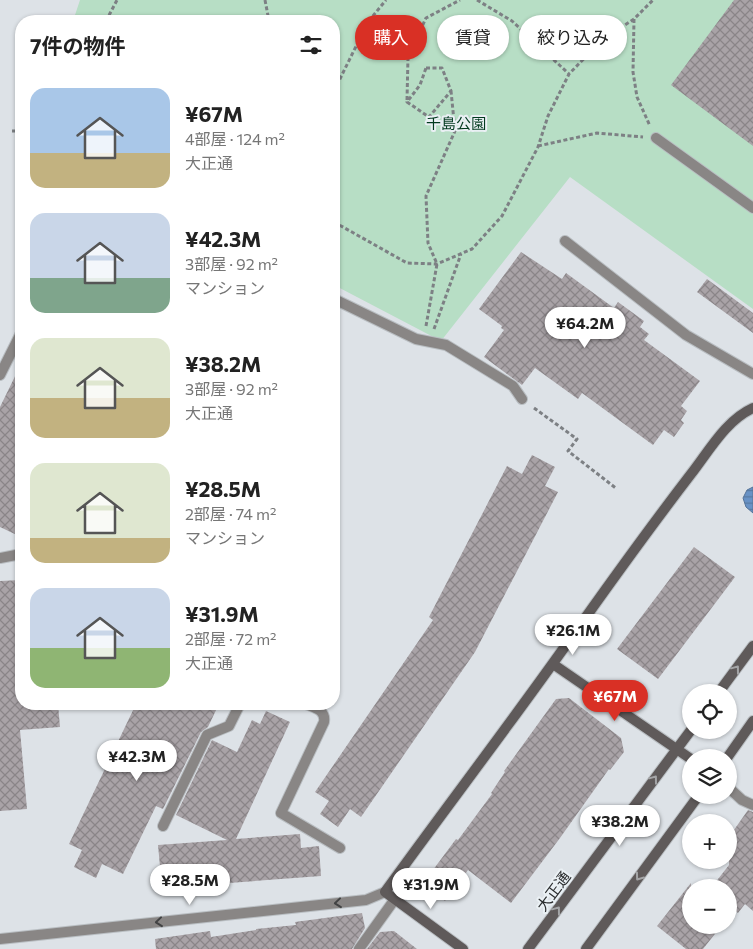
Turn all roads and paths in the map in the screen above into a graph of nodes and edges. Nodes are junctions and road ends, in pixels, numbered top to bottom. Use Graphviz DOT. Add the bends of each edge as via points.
graph roads {
  1 [pos="116,0"];
  2 [pos="265,0"];
  3 [pos="386,0"];
  4 [pos="460,0"];
  5 [pos="477,0"];
  6 [pos="653,0"];
  7 [pos="109,15"];
  8 [pos="268,15"];
  9 [pos="634,19"];
  10 [pos="569,74"];
  11 [pos="340,79"];
  12 [pos="451,91"];
  13 [pos="407,102"];
  14 [pos="656,138"];
  15 [pos="538,146"];
  16 [pos="753,208"];
  17 [pos="340,226"];
  18 [pos="565,242"];
  19 [pos="461,254"];
  20 [pos="437,264"];
  21 [pos="340,302"];
  22 [pos="427,341"];
  23 [pos="15,345"];
  24 [pos="753,374"];
  25 [pos="0,375"];
  26 [pos="522,399"];
  27 [pos="753,408"];
  28 [pos="617,489"];
  29 [pos="15,555"];
  30 [pos="0,558"];
  31 [pos="753,646"];
  32 [pos="553,664"];
  33 [pos="725,684"];
  34 [pos="237,710"];
  35 [pos="319,710"];
  36 [pos="753,722"];
  37 [pos="684,739"];
  38 [pos="677,749"];
  39 [pos="734,749"];
  40 [pos="682,753"];
  41 [pos="737,795"];
  42 [pos="692,804"];
  43 [pos="753,805"];
  44 [pos="163,826"];
  45 [pos="340,848"];
  46 [pos="385,892"];
  47 [pos="395,899"];
  48 [pos="0,939"];
  49 [pos="359,949"];
  50 [pos="463,949"];
  51 [pos="528,949"];
  52 [pos="586,949"];
  1 -- 7 [label="path"];
  2 -- 8 [label="path"];
  3 -- 11 [label="path" via="368,22"];
  4 -- 13 [label="path" via="426,18 408,57"];
  5 -- 10 [label="path" via="512,21"];
  6 -- 9 [label="path"];
  9 -- 10 [label="path" via="602,40"];
  9 -- 14 [label="path" via="637,97"];
  10 -- 15 [label="path" via="548,116"];
  12 -- 13 [label="path" via="429,117"];
  12 -- 13 [label="path" via="442,68 426,68 420,84"];
  12 -- 20 [label="path" via="456,131 426,196 428,242"];
  14 -- 15 [label="path" via="597,133"];
  14 -- 16 [label="street"];
  15 -- 19 [label="path" via="502,216 472,249"];
  17 -- 20 [label="path" via="407,263"];
  18 -- 24 [label="street" via="686,335"];
  19 -- 20 [label="path"];
  19 -- 22 [label="path"];
  20 -- 22 [label="path"];
  21 -- 22 [label="street" via="416,339"];
  22 -- 26 [label="street" via="446,345 463,354 513,386"];
  23 -- 25 [label="street"];
  26 -- 28 [label="path" via="576,439 568,451"];
  27 -- 32 [label="street" via="722,434 656,519"];
  29 -- 30 [label="street"];
  33 -- 31 [label="street, one-way"];
  32 -- 38 [label="street"];
  32 -- 46 [label="street"];
  34 -- 44 [label="street" via="229,726 206,735"];
  35 -- 45 [label="street" via="325,716 324,722 281,813"];
  36 -- 39 [label="street"];
  37 -- 38 [label="street, 大正通"];
  38 -- 40 [label="street"];
  51 -- 38 [label="street, 大正通, one-way"];
  41 -- 43 [label="street"];
  42 -- 52 [label="street, one-way"];
  46 -- 47 [label="street"];
  46 -- 48 [label="street, one-way" via="366,900"];
  47 -- 49 [label="street"];
  47 -- 50 [label="street"];
}
